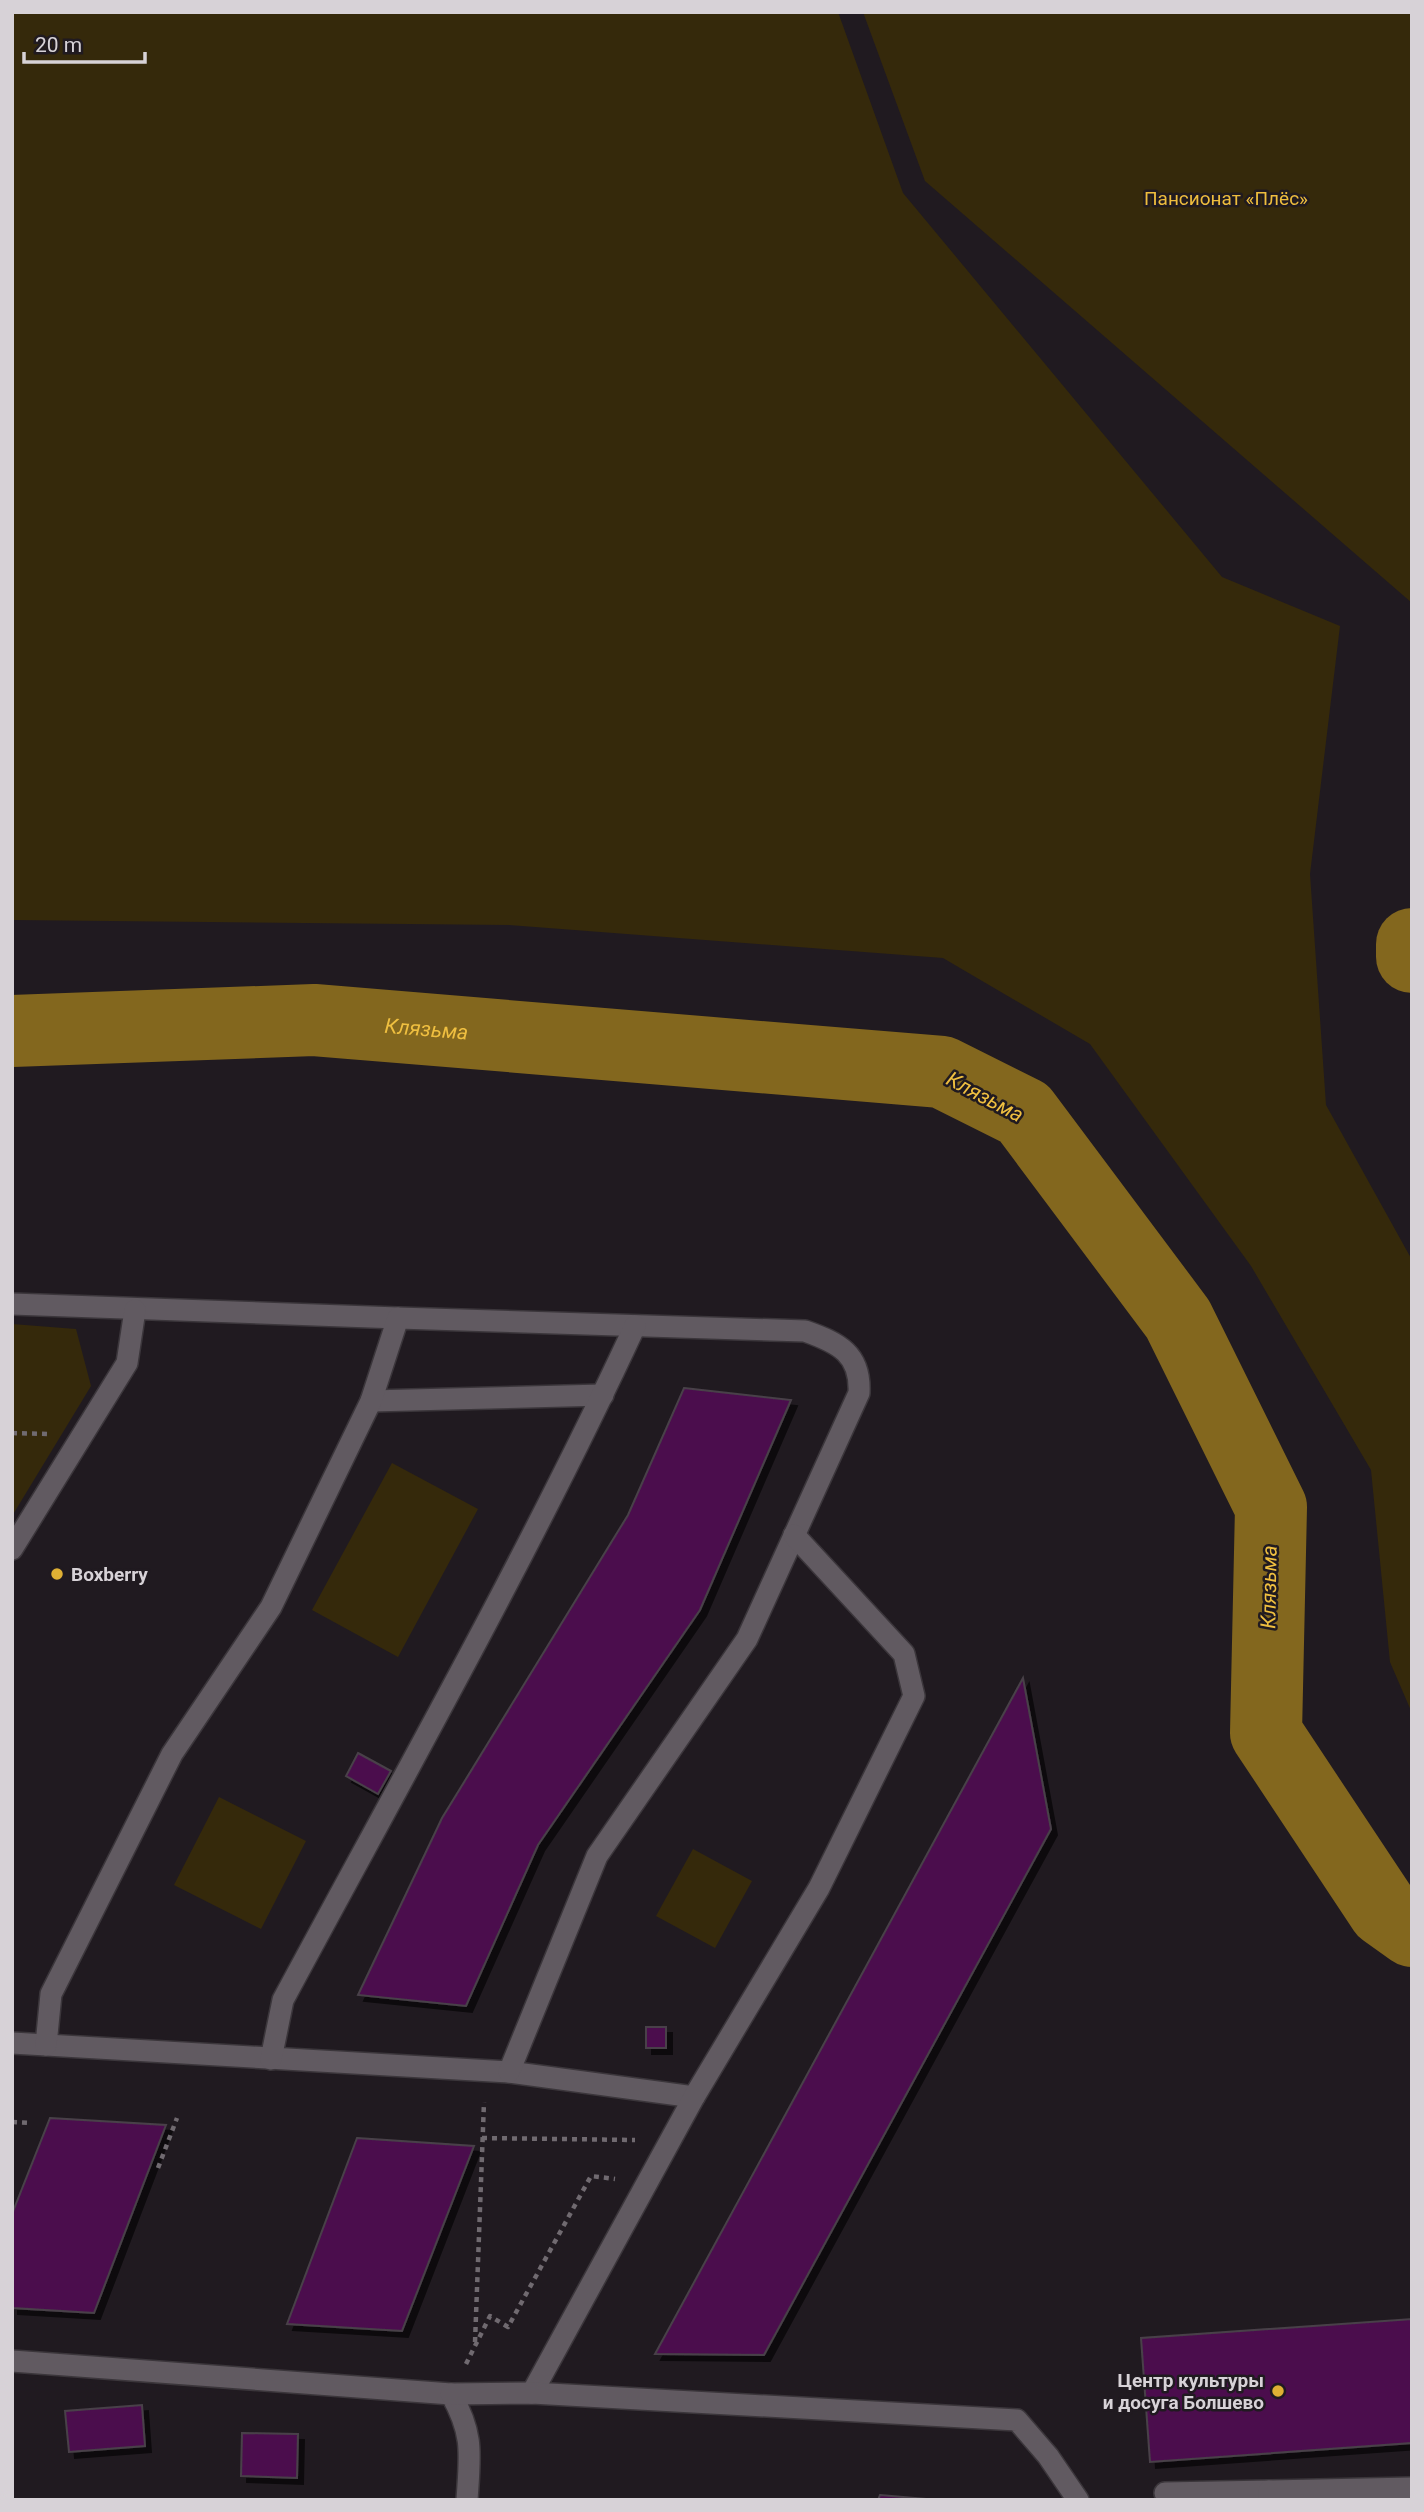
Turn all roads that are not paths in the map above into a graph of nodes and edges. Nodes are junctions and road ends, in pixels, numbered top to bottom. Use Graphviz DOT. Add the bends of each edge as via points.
graph roads {
  1 [pos="12,1304"];
  2 [pos="135,1310"];
  3 [pos="398,1318"];
  4 [pos="635,1326"];
  5 [pos="603,1395"];
  6 [pos="371,1401"];
  7 [pos="794,1535"];
  8 [pos="12,1549"];
  9 [pos="12,2043"];
  10 [pos="46,2045"];
  11 [pos="271,2059"];
  12 [pos="509,2073"];
  13 [pos="694,2097"];
  14 [pos="12,2361"];
  15 [pos="532,2393"];
  16 [pos="451,2394"];
  17 [pos="1412,2488"];
  18 [pos="1165,2493"];
  19 [pos="1269,2495"];
  20 [pos="467,2500"];
  21 [pos="1078,2500"];
  1 -- 2 [label="lane"];
  2 -- 3 [label="lane"];
  2 -- 8 [label="lane" via="127,1363"];
  3 -- 4 [label="lane"];
  3 -- 6 [label="lane"];
  4 -- 5 [label="lane"];
  4 -- 7 [label="lane" via="805,1331 830,1340 849,1354 860,1374 859,1393"];
  5 -- 6 [label="lane"];
  5 -- 11 [label="lane" via="478,1639 283,2000"];
  6 -- 10 [label="lane" via="271,1608 172,1754 51,1994"];
  7 -- 12 [label="lane" via="747,1639 597,1856"];
  7 -- 13 [label="lane" via="904,1654 914,1696 819,1888"];
  9 -- 10 [label="lane"];
  10 -- 11 [label="lane"];
  11 -- 12 [label="lane"];
  12 -- 13 [label="lane"];
  13 -- 15 [label="lane"];
  14 -- 16 [label="lane"];
  15 -- 16 [label="lane"];
  15 -- 21 [label="lane" via="1017,2420"];
  16 -- 20 [label="lane" via="466,2421 470,2446"];
  17 -- 19 [label="lane"];
  18 -- 19 [label="lane"];
}
